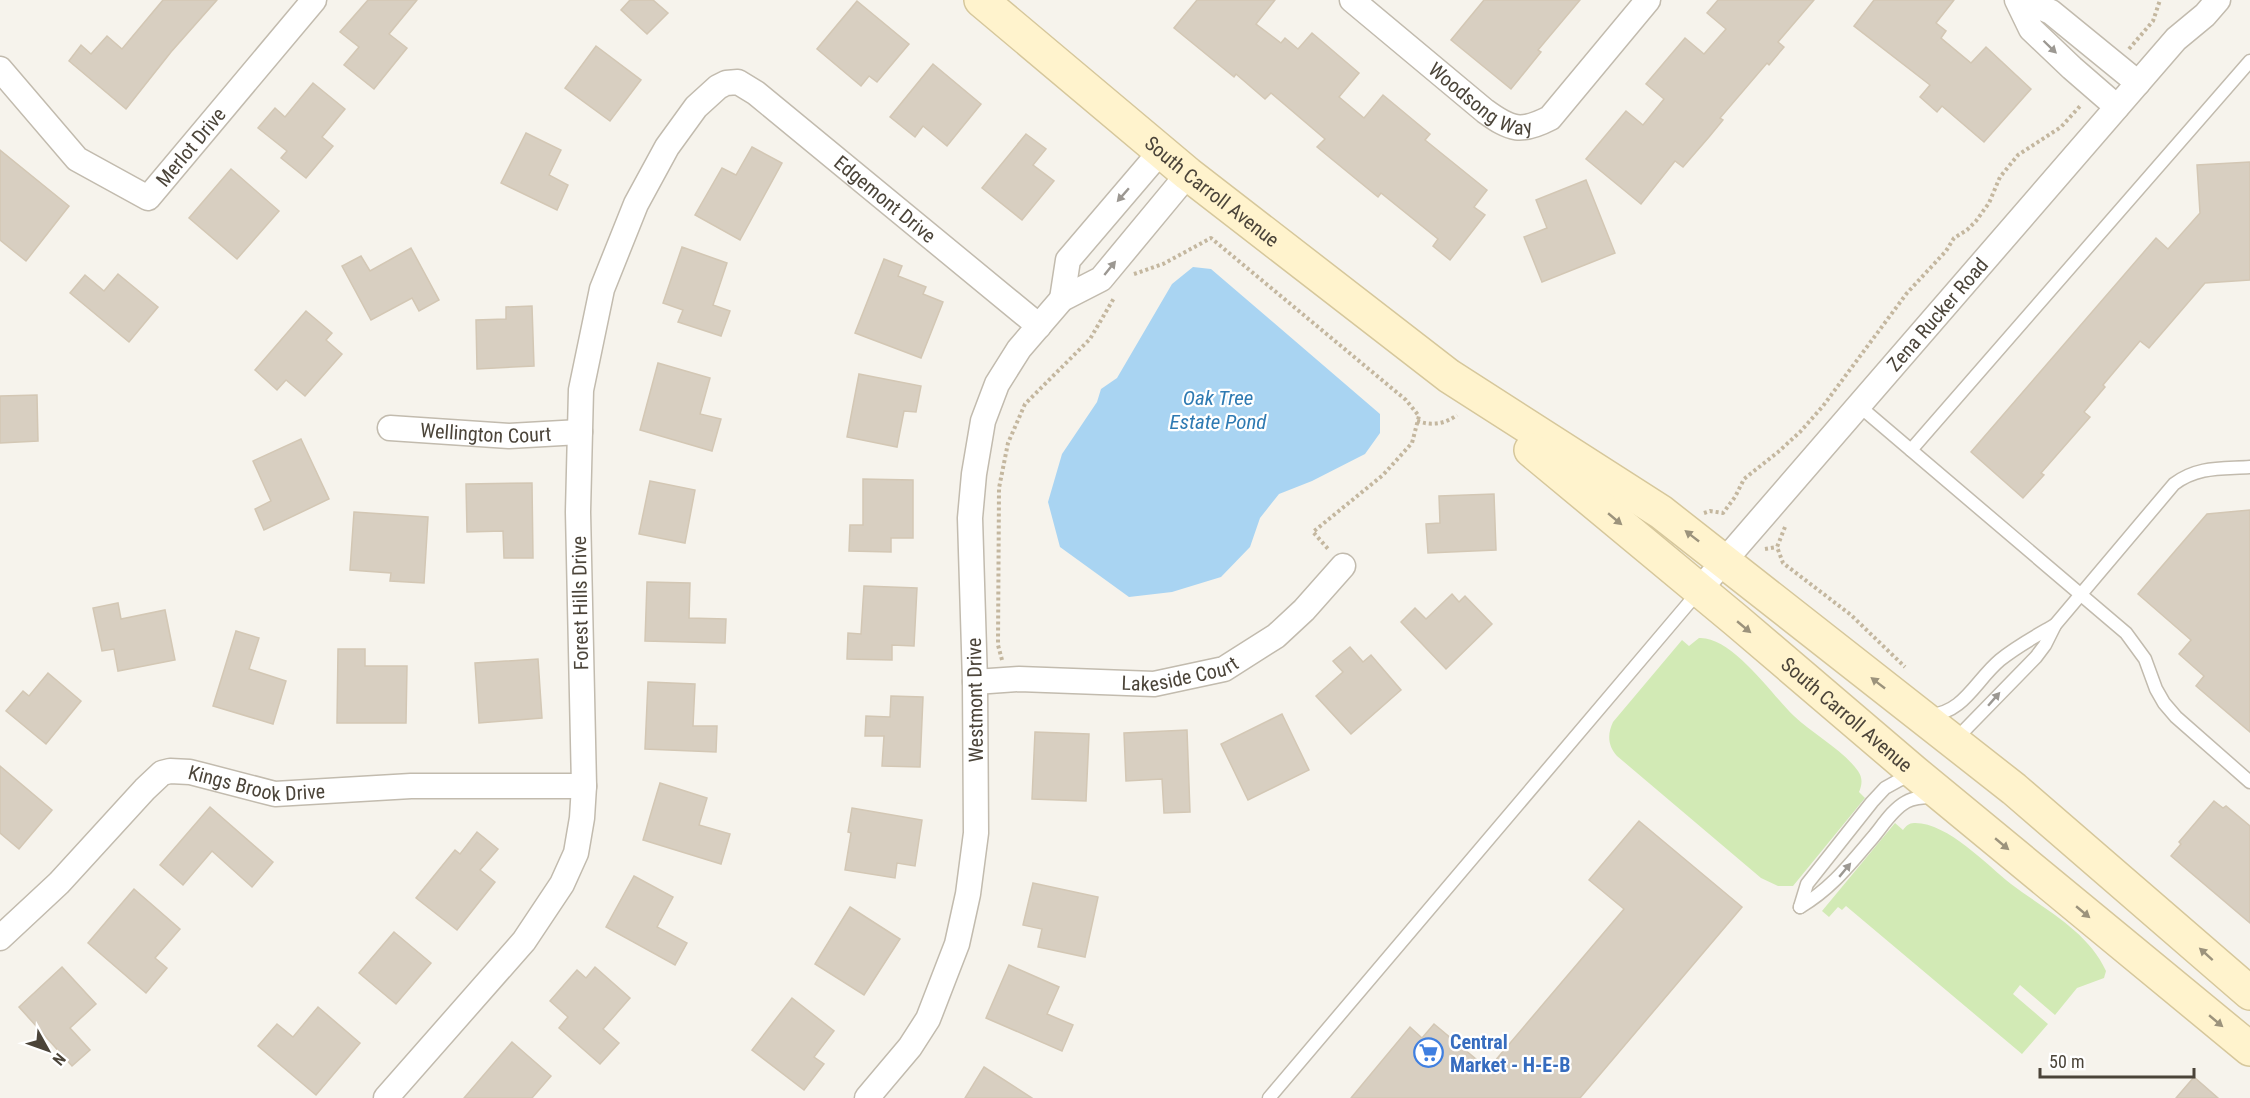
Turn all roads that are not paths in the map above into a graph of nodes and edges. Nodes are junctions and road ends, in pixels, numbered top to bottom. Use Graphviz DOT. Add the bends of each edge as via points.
graph roads {
  1 [pos="314,0"];
  2 [pos="981,0"];
  3 [pos="1352,0"];
  4 [pos="1648,0"];
  5 [pos="2017,0"];
  6 [pos="2024,0"];
  7 [pos="2197,0"];
  8 [pos="2218,0"];
  9 [pos="2176,39"];
  10 [pos="2250,61"];
  11 [pos="0,69"];
  12 [pos="726,83"];
  13 [pos="2138,83"];
  14 [pos="2117,107"];
  15 [pos="1161,151"];
  16 [pos="1188,174"];
  17 [pos="1062,299"];
  18 [pos="1039,326"];
  19 [pos="1449,376"];
  20 [pos="1858,405"];
  21 [pos="390,428"];
  22 [pos="580,432"];
  23 [pos="1911,450"];
  24 [pos="2250,467"];
  25 [pos="1724,561"];
  26 [pos="1343,566"];
  27 [pos="1700,590"];
  28 [pos="2080,595"];
  29 [pos="2055,625"];
  30 [pos="975,682"];
  31 [pos="1825,696"];
  32 [pos="1916,712"];
  33 [pos="1953,741"];
  34 [pos="1914,772"];
  35 [pos="2250,782"];
  36 [pos="584,786"];
  37 [pos="1946,798"];
  38 [pos="2045,815"];
  39 [pos="0,938"];
  40 [pos="2250,993"];
  41 [pos="2250,1049"];
  42 [pos="386,1098"];
  43 [pos="867,1098"];
  44 [pos="1269,1098"];
  1 -- 11 [label="street, Merlot Drive" via="148,198 77,159"];
  2 -- 15 [label="main road, South Carroll Avenue"];
  3 -- 4 [label="street, Woodsong Way" via="1485,111 1503,125 1517,129 1550,118"];
  5 -- 14 [label="street, one-way" via="2031,29"];
  6 -- 13 [label="street" via="2051,12"];
  7 -- 9 [label="street, Zena Rucker Road" via="2180,22"];
  8 -- 9 [label="street, Zena Rucker Road"];
  9 -- 13 [label="street, Zena Rucker Road"];
  10 -- 23 [label="lane"];
  12 -- 18 [label="street, Edgemont Drive" via="738,82 756,93"];
  12 -- 22 [label="street, Forest Hills Drive" via="696,107 667,147 636,204 603,289 581,390"];
  13 -- 14 [label="street, Zena Rucker Road"];
  14 -- 20 [label="street, Zena Rucker Road"];
  15 -- 16 [label="main road, South Carroll Avenue"];
  15 -- 17 [label="street, one-way" via="1068,260"];
  17 -- 16 [label="street, Westmont Drive, one-way" via="1101,279"];
  16 -- 19 [label="main road, South Carroll Avenue"];
  17 -- 18 [label="street, Westmont Drive"];
  18 -- 30 [label="street, Westmont Drive" via="997,384 983,421 970,518"];
  25 -- 19 [label="main road, South Carroll Avenue, one-way" via="1661,512"];
  19 -- 27 [label="main road, South Carroll Avenue, one-way" via="1502,427"];
  20 -- 23 [label="lane"];
  20 -- 25 [label="street, Zena Rucker Road"];
  21 -- 22 [label="street, Wellington Court" via="509,436"];
  22 -- 36 [label="street, Forest Hills Drive"];
  23 -- 28 [label="lane"];
  24 -- 28 [label="lane" via="2187,474 2174,484"];
  25 -- 27 [label="street, Zena Rucker Road"];
  32 -- 25 [label="main road, South Carroll Avenue, one-way"];
  26 -- 30 [label="street, Lakeside Court" via="1276,636 1224,669 1155,684"];
  27 -- 31 [label="main road, South Carroll Avenue, one-way"];
  27 -- 44 [label="lane"];
  28 -- 29 [label="lane"];
  28 -- 35 [label="lane" via="2137,645 2164,704"];
  29 -- 32 [label="lane" via="1998,662 1953,709 1940,714"];
  33 -- 29 [label="lane, one-way" via="2036,657"];
  30 -- 43 [label="street, Westmont Drive" via="976,833 957,944 928,1019"];
  31 -- 33 [label="main road" via="1898,746 1918,752"];
  31 -- 34 [label="main road, South Carroll Avenue"];
  32 -- 33 [label="main road, South Carroll Avenue"];
  33 -- 38 [label="main road, South Carroll Avenue"];
  34 -- 37 [label="main road, South Carroll Avenue"];
  34 -- 37 [label="lane, one-way" via="1885,788 1872,802 1807,884 1800,907 1836,881 1906,801"];
  34 -- 38 [label="main road" via="1956,772"];
  36 -- 39 [label="street, Kings Brook Drive" via="411,786 275,794 190,772 162,773 59,883"];
  36 -- 42 [label="street, Forest Hills Drive" via="576,853 562,884 524,941"];
  37 -- 41 [label="main road, South Carroll Avenue, one-way"];
  40 -- 38 [label="main road, South Carroll Avenue, one-way"];
}
